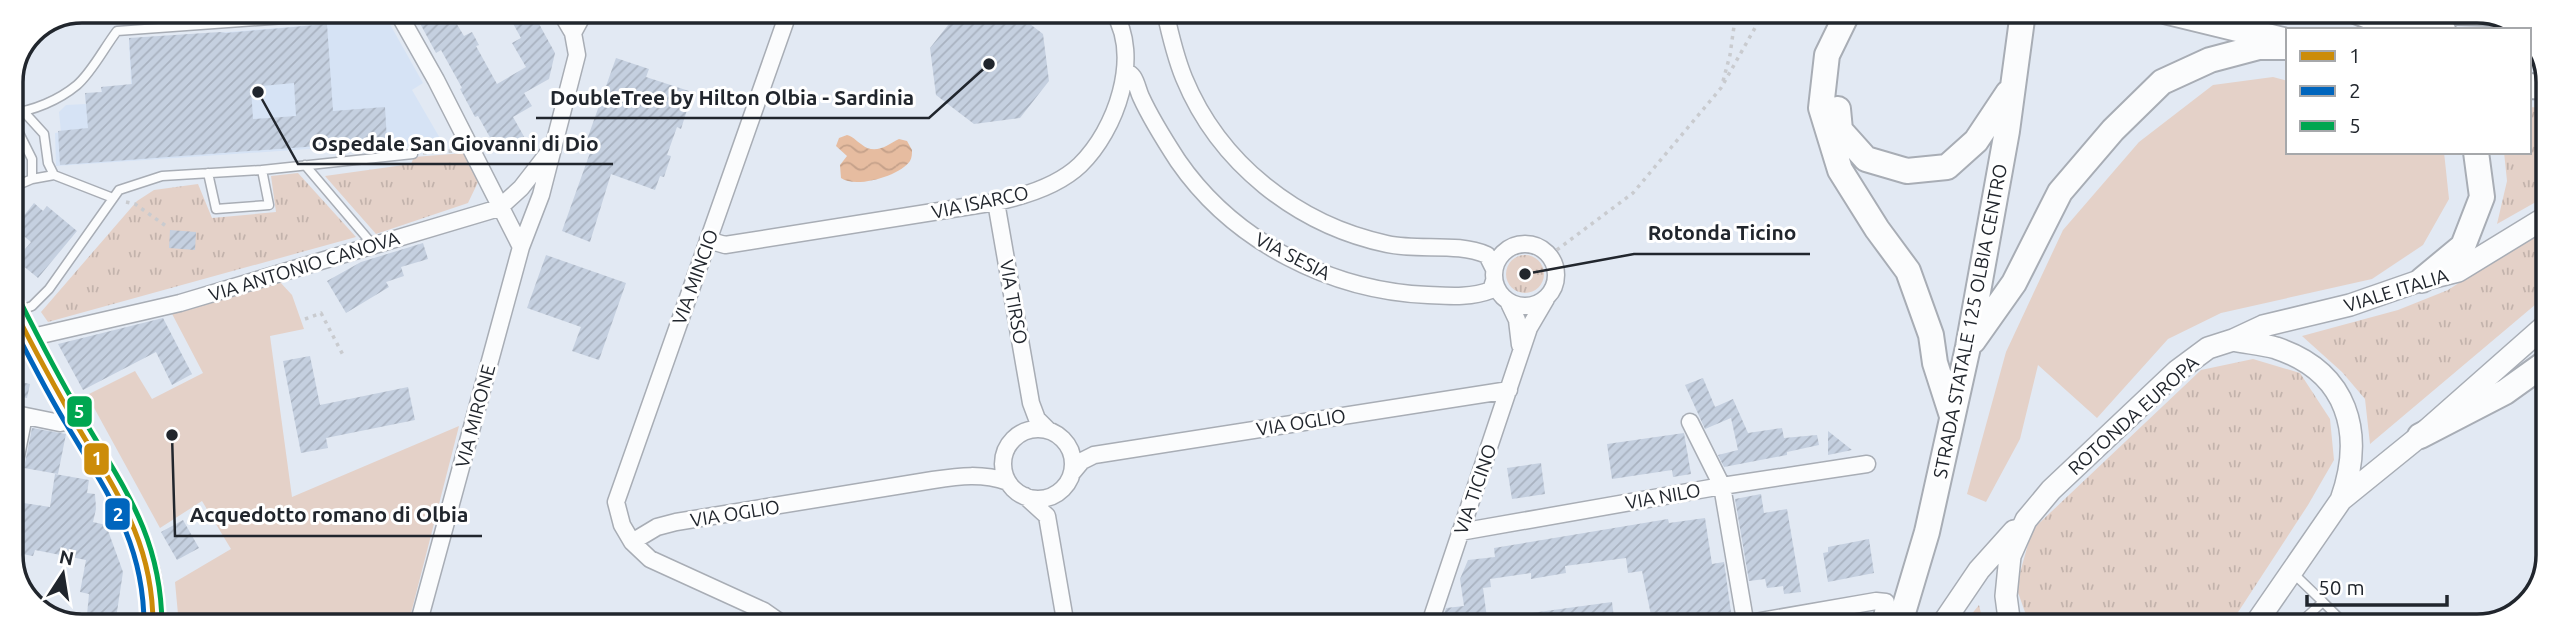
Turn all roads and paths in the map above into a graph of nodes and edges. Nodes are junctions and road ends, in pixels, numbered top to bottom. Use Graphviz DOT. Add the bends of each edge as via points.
graph roads {
  1 [pos="237,23"];
  2 [pos="404,23"];
  3 [pos="567,23"];
  4 [pos="578,23"];
  5 [pos="785,23"];
  6 [pos="1118,23"];
  7 [pos="1168,23"];
  8 [pos="1734,23"];
  9 [pos="1758,23"];
  10 [pos="1843,23"];
  11 [pos="1858,23"];
  12 [pos="2021,23"];
  13 [pos="2219,23"];
  14 [pos="2258,23"];
  15 [pos="2385,23"];
  16 [pos="2411,28"];
  17 [pos="2286,30"];
  18 [pos="573,33"];
  19 [pos="2286,40"];
  20 [pos="2286,47"];
  21 [pos="1125,71"];
  22 [pos="1721,88"];
  23 [pos="2011,89"];
  24 [pos="24,112"];
  25 [pos="23,141"];
  26 [pos="553,147"];
  27 [pos="470,149"];
  28 [pos="413,154"];
  29 [pos="2478,154"];
  30 [pos="305,165"];
  31 [pos="262,170"];
  32 [pos="208,173"];
  33 [pos="54,175"];
  34 [pos="33,179"];
  35 [pos="23,183"];
  36 [pos="113,198"];
  37 [pos="996,202"];
  38 [pos="499,208"];
  39 [pos="2536,223"];
  40 [pos="166,226"];
  41 [pos="708,240"];
  42 [pos="373,245"];
  43 [pos="521,247"];
  44 [pos="1550,255"];
  45 [pos="1494,275"];
  46 [pos="2422,280"];
  47 [pos="1546,299"];
  48 [pos="1508,301"];
  49 [pos="23,307"];
  50 [pos="305,319"];
  51 [pos="23,328"];
  52 [pos="2536,334"];
  53 [pos="28,338"];
  54 [pos="2233,340"];
  55 [pos="1968,347"];
  56 [pos="1520,351"];
  57 [pos="343,355"];
  58 [pos="2536,370"];
  59 [pos="1509,390"];
  60 [pos="1031,403"];
  61 [pos="23,415"];
  62 [pos="1952,419"];
  63 [pos="74,420"];
  64 [pos="1690,422"];
  65 [pos="1048,430"];
  66 [pos="1024,431"];
  67 [pos="2420,436"];
  68 [pos="1070,449"];
  69 [pos="1094,455"];
  70 [pos="1003,456"];
  71 [pos="1867,464"];
  72 [pos="1072,473"];
  73 [pos="967,475"];
  74 [pos="1008,482"];
  75 [pos="1722,486"];
  76 [pos="1058,492"];
  77 [pos="1025,496"];
  78 [pos="2341,500"];
  79 [pos="2026,520"];
  80 [pos="1460,532"];
  81 [pos="1051,535"];
  82 [pos="632,542"];
  83 [pos="2291,571"];
  84 [pos="2323,602"];
  85 [pos="153,614"];
  86 [pos="421,614"];
  87 [pos="768,614"];
  88 [pos="1064,614"];
  89 [pos="1433,614"];
  90 [pos="1739,614"];
  91 [pos="1803,614"];
  92 [pos="1883,614"];
  93 [pos="1903,614"];
  94 [pos="1949,614"];
  95 [pos="2008,614"];
  96 [pos="2262,614"];
  97 [pos="2310,614"];
  98 [pos="2335,614"];
  1 -- 24 [label="lane" via="117,32 77,85"];
  2 -- 27 [label="street"];
  3 -- 18 [label="street"];
  4 -- 18 [label="street"];
  5 -- 41 [label="street, VIA MINCIO"];
  6 -- 21 [label="street, VIA ISARCO" via="1126,43"];
  7 -- 45 [label="street" via="1196,103 1226,148 1266,187 1322,222 1352,234 1402,247 1467,248 1487,255"];
  8 -- 22 [label="path"];
  9 -- 22 [label="path"];
  10 -- 62 [label="main road" via="1827,55 1821,108 1840,170 1908,271 1931,335"];
  11 -- 23 [label="main road" via="1840,60 1836,96 1840,130 1866,159 1907,171 1947,167 1976,141"];
  12 -- 23 [label="main road, STRADA STATALE 125 OLBIA CENTRO"];
  13 -- 19 [label="main road"];
  14 -- 17 [label="main road"];
  15 -- 16 [label="main road"];
  18 -- 26 [label="street, VIA MIRONE" via="577,55"];
  20 -- 55 [label="main road" via="2259,47 2210,60 2162,82 2060,192 2014,283"];
  21 -- 37 [label="street, VIA ISARCO" via="1111,119 1080,166 1033,192"];
  21 -- 45 [label="street, VIA SESIA" via="1133,75 1158,128 1203,193 1251,235 1284,256 1326,275 1386,291 1438,296 1478,295 1491,290"];
  22 -- 44 [label="path" via="1633,193"];
  23 -- 55 [label="main road, STRADA STATALE 125 OLBIA CENTRO"];
  24 -- 33 [label="lane" via="44,134"];
  25 -- 34 [label="lane" via="32,159"];
  26 -- 38 [label="street, VIA ANTONIO CANOVA"];
  26 -- 43 [label="street, VIA MIRONE"];
  27 -- 28 [label="path"];
  27 -- 38 [label="street"];
  28 -- 30 [label="lane"];
  29 -- 46 [label="main road" via="2482,197 2463,246"];
  30 -- 31 [label="lane"];
  30 -- 42 [label="lane"];
  31 -- 32 [label="lane"];
  31 -- 32 [label="lane" via="269,205 216,209"];
  32 -- 36 [label="lane" via="162,176 119,190"];
  33 -- 34 [label="lane"];
  33 -- 36 [label="lane"];
  34 -- 35 [label="lane"];
  36 -- 40 [label="path" via="135,204"];
  36 -- 49 [label="lane" via="49,289 32,306"];
  37 -- 41 [label="street, VIA ISARCO" via="725,245"];
  37 -- 60 [label="street, VIA TIRSO"];
  38 -- 42 [label="street, VIA ANTONIO CANOVA"];
  38 -- 43 [label="street"];
  39 -- 46 [label="main road, VIALE ITALIA" via="2458,271"];
  41 -- 82 [label="street, VIA MINCIO" via="616,502"];
  42 -- 53 [label="street, VIA ANTONIO CANOVA" via="180,303"];
  43 -- 86 [label="street, VIA MIRONE"];
  44 -- 45 [label="street" via="1522,243 1504,251"];
  44 -- 47 [label="street" via="1556,282"];
  45 -- 48 [label="street" via="1497,289"];
  46 -- 54 [label="main road, VIALE ITALIA" via="2350,305 2263,326"];
  47 -- 48 [label="street" via="1527,306"];
  47 -- 56 [label="street, VIA TICINO"];
  48 -- 56 [label="street" via="1517,320"];
  50 -- 57 [label="path" via="321,313"];
  51 -- 53 [label="main road"];
  52 -- 67 [label="main road"];
  53 -- 63 [label="main road"];
  54 -- 78 [label="main road" via="2275,348 2304,361 2326,377 2343,402 2352,454"];
  54 -- 79 [label="main road, ROTONDA EUROPA" via="2208,348 2177,371 2051,490"];
  55 -- 62 [label="main road, STRADA STATALE 125 OLBIA CENTRO"];
  56 -- 59 [label="street, VIA TICINO"];
  58 -- 67 [label="main road" via="2505,392"];
  59 -- 69 [label="street, VIA OGLIO"];
  59 -- 80 [label="street, VIA TICINO"];
  60 -- 65 [label="street"];
  60 -- 66 [label="street"];
  61 -- 63 [label="street" via="60,423"];
  62 -- 93 [label="main road, STRADA STATALE 125 OLBIA CENTRO" via="1927,532"];
  63 -- 85 [label="main road" via="116,486 143,546 152,584"];
  64 -- 75 [label="street"];
  65 -- 66 [label="street"];
  65 -- 68 [label="street"];
  66 -- 70 [label="street"];
  67 -- 78 [label="main road"];
  68 -- 69 [label="street"];
  68 -- 72 [label="street"];
  69 -- 72 [label="street"];
  70 -- 73 [label="street"];
  70 -- 74 [label="street"];
  71 -- 75 [label="street, VIA NILO"];
  72 -- 76 [label="street"];
  73 -- 74 [label="street" via="990,475"];
  73 -- 82 [label="street, VIA OGLIO" via="676,523 657,527"];
  74 -- 77 [label="street"];
  75 -- 80 [label="street, VIA NILO"];
  75 -- 90 [label="street"];
  76 -- 77 [label="street" via="1036,499"];
  76 -- 81 [label="street"];
  77 -- 81 [label="street" via="1047,516"];
  78 -- 83 [label="main road"];
  79 -- 94 [label="main road" via="1979,570"];
  79 -- 95 [label="main road, ROTONDA EUROPA" via="2010,556"];
  80 -- 89 [label="street, VIA TICINO"];
  81 -- 88 [label="street"];
  82 -- 87 [label="street" via="650,559"];
  83 -- 84 [label="lane"];
  83 -- 96 [label="main road"];
  84 -- 97 [label="lane"];
  84 -- 98 [label="lane"];
  91 -- 92 [label="street" via="1876,601 1886,602"];
}
